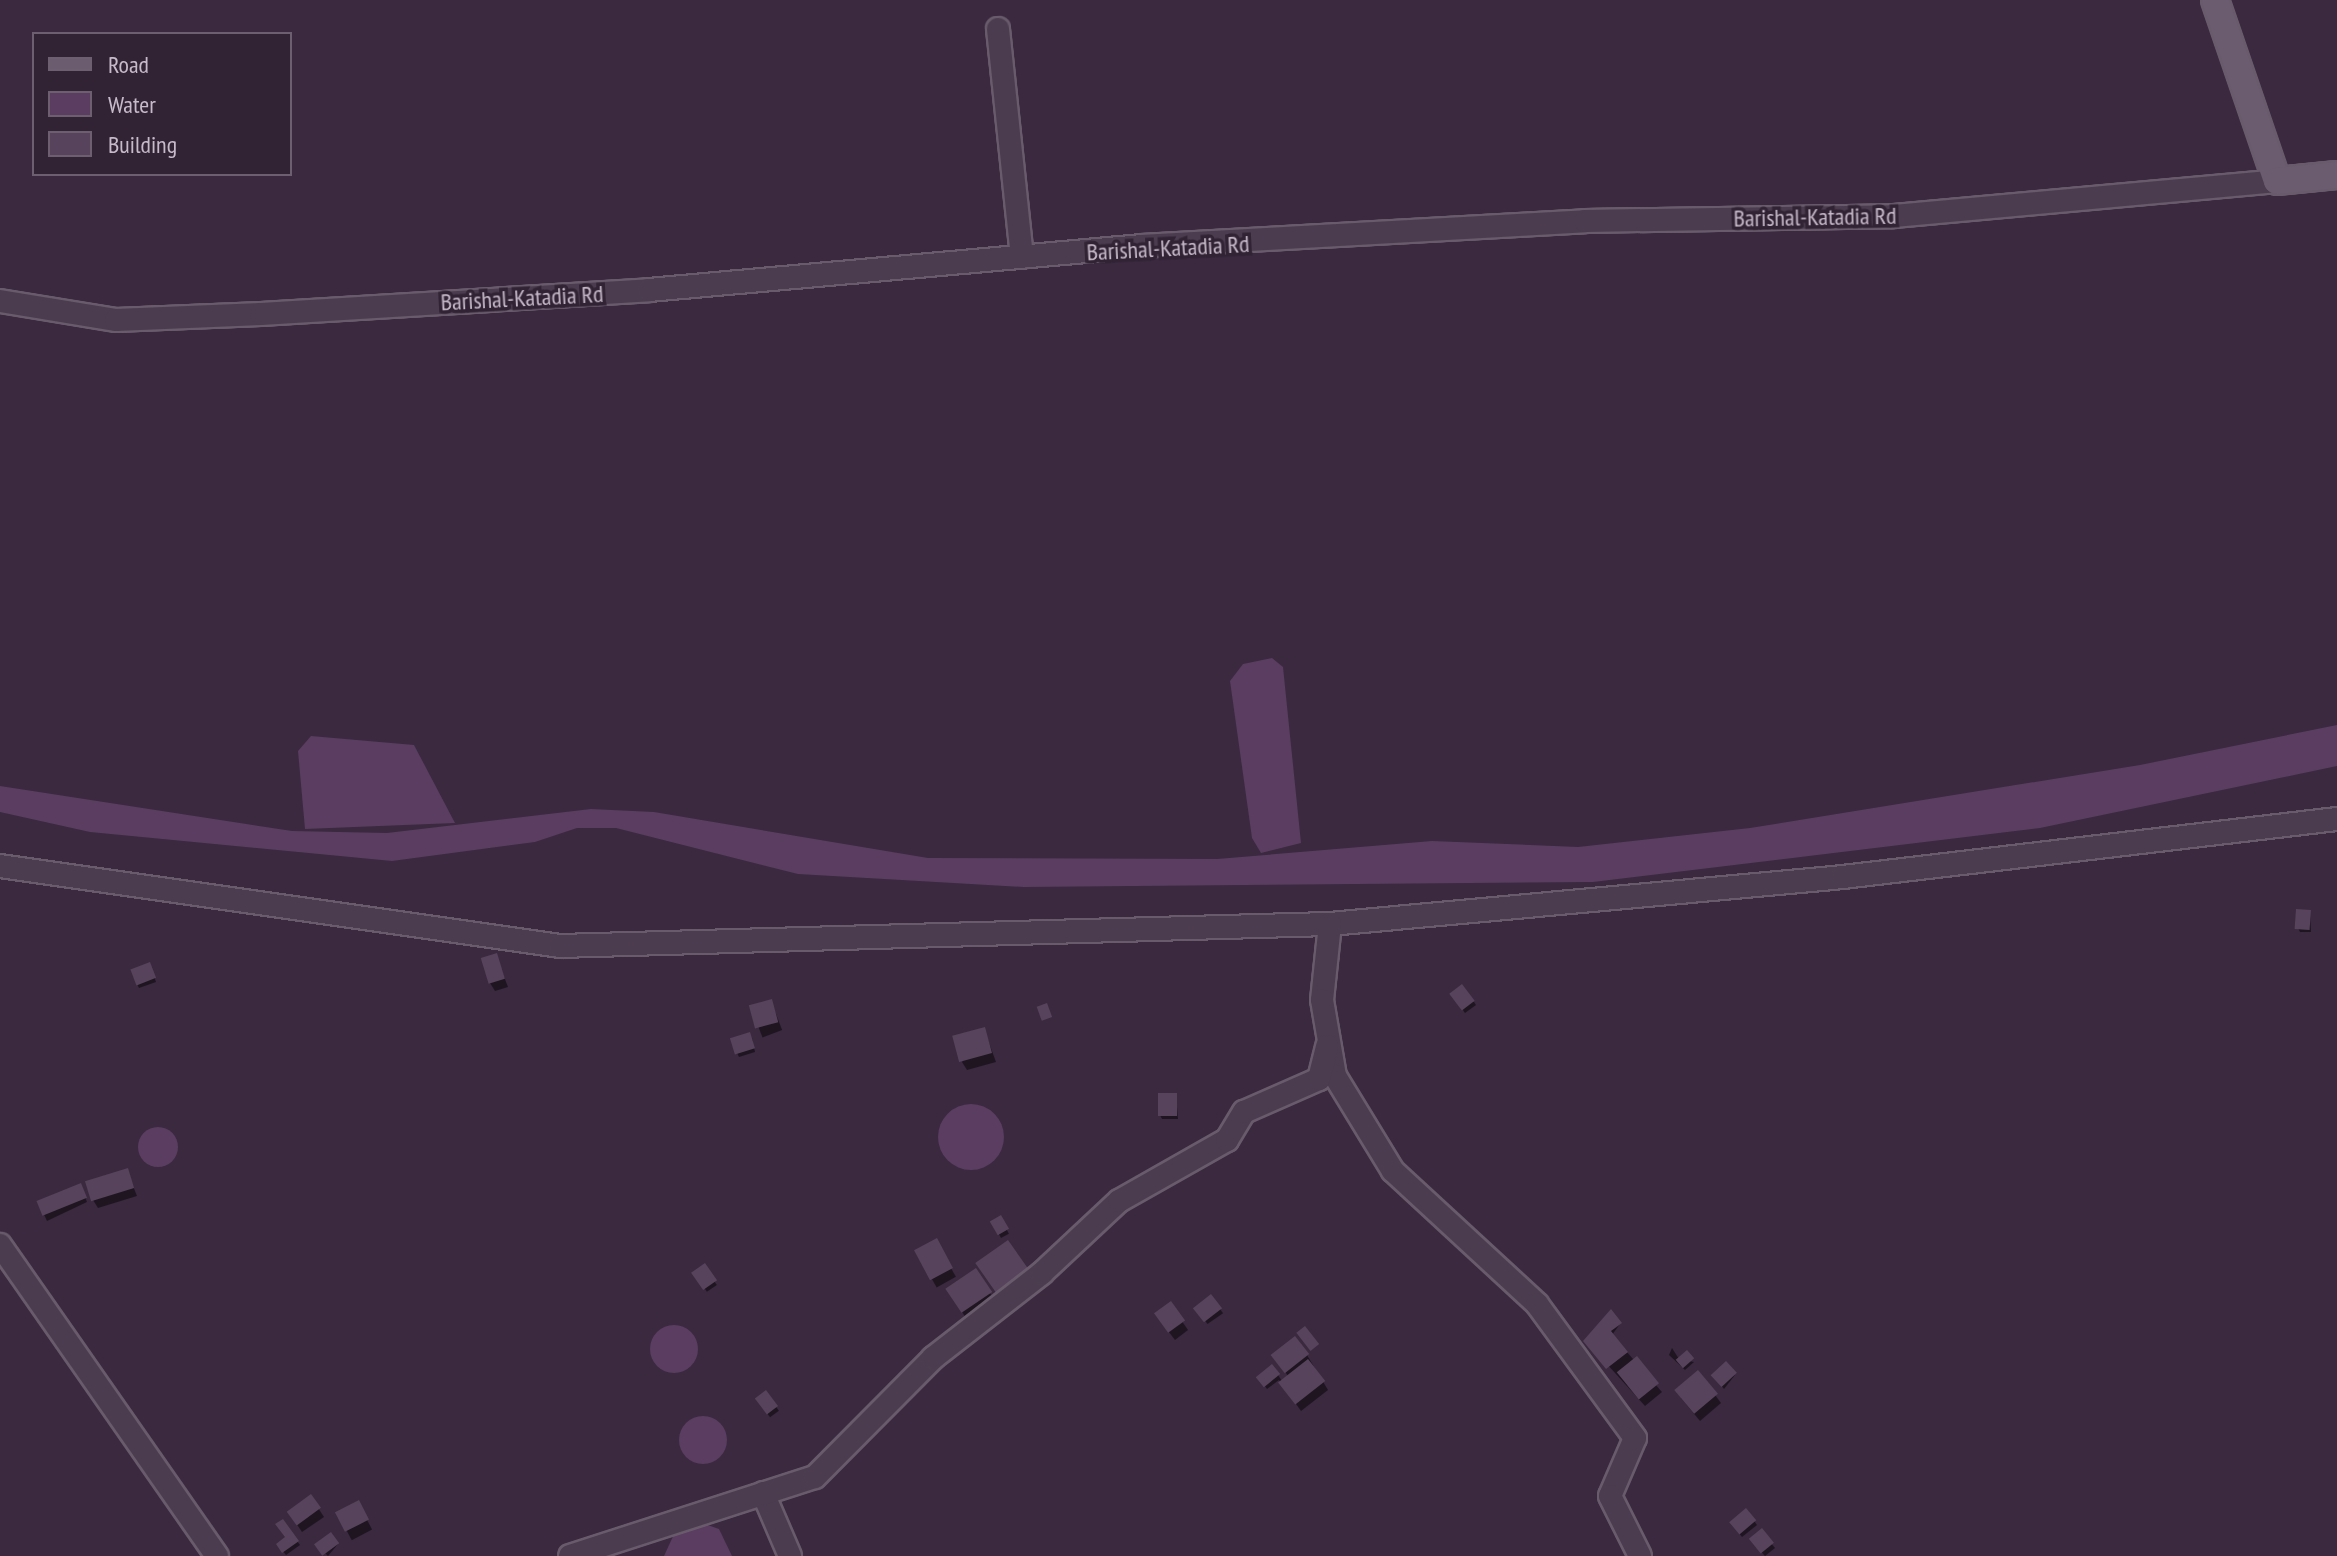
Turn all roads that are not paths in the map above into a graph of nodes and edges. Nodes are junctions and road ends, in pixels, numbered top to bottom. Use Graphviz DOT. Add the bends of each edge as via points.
graph roads {
  1 [pos="2215,0"];
  2 [pos="998,29"];
  3 [pos="2337,175"];
  4 [pos="2277,181"];
  5 [pos="1022,257"];
  6 [pos="0,301"];
  7 [pos="2337,819"];
  8 [pos="0,866"];
  9 [pos="1330,924"];
  10 [pos="1327,1046"];
  11 [pos="0,1245"];
  12 [pos="763,1493"];
  13 [pos="217,1556"];
  14 [pos="570,1556"];
  15 [pos="790,1556"];
  16 [pos="1640,1556"];
  1 -- 4 [label="main road"];
  2 -- 5 [label="street"];
  3 -- 4 [label="main road, Barishal-Katadia Rd"];
  4 -- 5 [label="street, Barishal-Katadia Rd" via="1894,216 1585,221"];
  5 -- 6 [label="street, Barishal-Katadia Rd" via="649,290 261,314 116,320"];
  7 -- 9 [label="street" via="1843,877"];
  8 -- 9 [label="street" via="560,946"];
  9 -- 10 [label="street" via="1322,1000"];
  10 -- 12 [label="street" via="1319,1079 1244,1112 1227,1140 1119,1201 1042,1273 933,1358 815,1477"];
  10 -- 16 [label="street" via="1366,1135 1393,1171 1537,1304 1635,1438 1610,1496"];
  11 -- 13 [label="street"];
  12 -- 14 [label="street"];
  12 -- 15 [label="street"];
}
